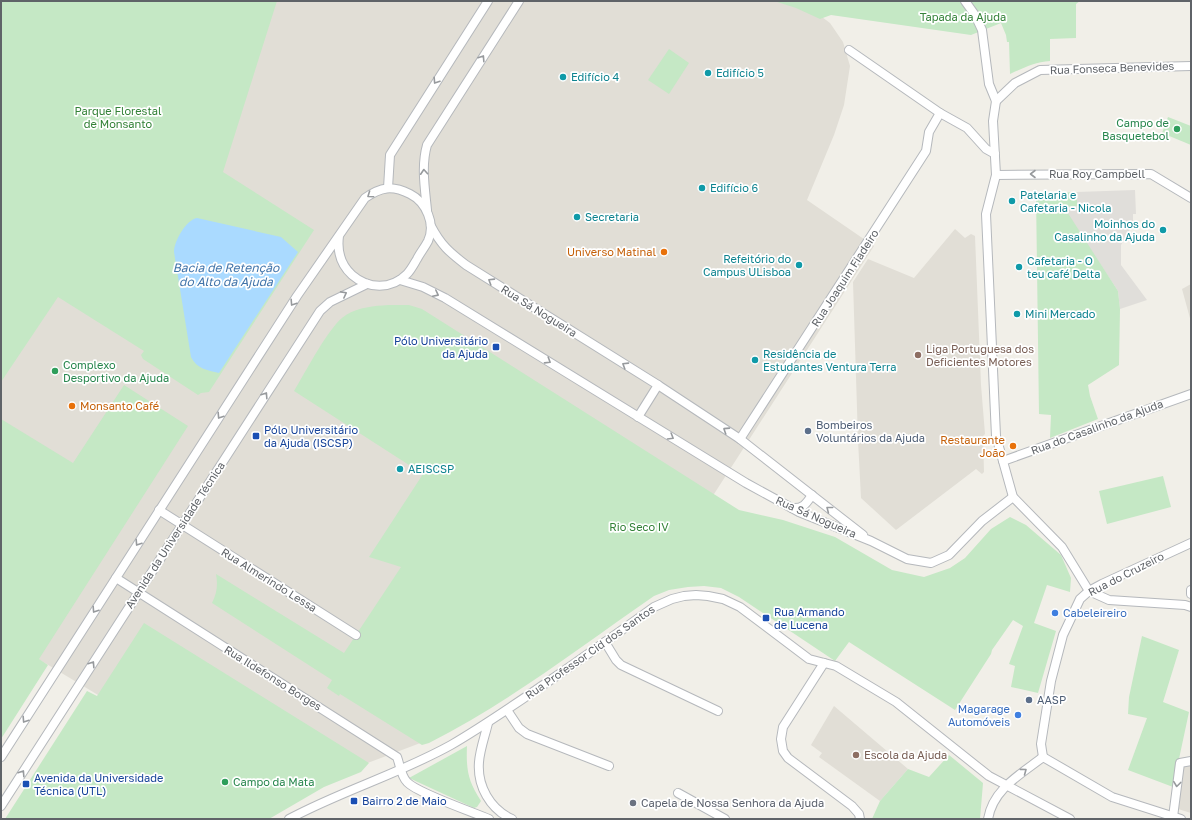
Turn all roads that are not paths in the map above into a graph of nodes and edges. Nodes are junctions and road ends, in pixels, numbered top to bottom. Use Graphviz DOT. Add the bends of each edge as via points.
graph roads {
  1 [pos="488,1"];
  2 [pos="519,1"];
  3 [pos="965,1"];
  4 [pos="849,50"];
  5 [pos="1191,66"];
  6 [pos="996,101"];
  7 [pos="940,113"];
  8 [pos="995,154"];
  9 [pos="996,175"];
  10 [pos="388,188"];
  11 [pos="1191,198"];
  12 [pos="427,211"];
  13 [pos="430,225"];
  14 [pos="339,236"];
  15 [pos="400,280"];
  16 [pos="367,284"];
  17 [pos="658,386"];
  18 [pos="1191,394"];
  19 [pos="638,417"];
  20 [pos="740,439"];
  21 [pos="1003,461"];
  22 [pos="812,495"];
  23 [pos="1013,497"];
  24 [pos="791,508"];
  25 [pos="159,510"];
  26 [pos="182,525"];
  27 [pos="871,541"];
  28 [pos="1191,543"];
  29 [pos="116,578"];
  30 [pos="1191,590"];
  31 [pos="1089,591"];
  32 [pos="138,592"];
  33 [pos="1191,594"];
  34 [pos="1191,607"];
  35 [pos="356,635"];
  36 [pos="605,642"];
  37 [pos="824,663"];
  38 [pos="506,710"];
  39 [pos="718,711"];
  40 [pos="488,722"];
  41 [pos="1,757"];
  42 [pos="1043,757"];
  43 [pos="1191,761"];
  44 [pos="609,766"];
  45 [pos="401,768"];
  46 [pos="1006,785"];
  47 [pos="678,793"];
  48 [pos="1,806"];
  49 [pos="499,812"];
  50 [pos="1177,818"];
  51 [pos="289,819"];
  52 [pos="489,819"];
  53 [pos="494,819"];
  54 [pos="512,819"];
  55 [pos="725,819"];
  56 [pos="860,819"];
  57 [pos="988,819"];
  58 [pos="1070,819"];
  1 -- 10 [label="street, one-way" via="390,155"];
  12 -- 2 [label="street, one-way" via="424,165 427,145"];
  3 -- 6 [label="street" via="982,30 989,84"];
  4 -- 7 [label="street"];
  5 -- 6 [label="street, Rua Fonseca Benevides" via="1040,70 1015,83"];
  6 -- 8 [label="street" via="993,121"];
  7 -- 8 [label="street" via="967,128 986,149"];
  7 -- 20 [label="street, Rua Joaquim Fiadeiro" via="929,132 926,151"];
  8 -- 9 [label="street"];
  11 -- 9 [label="street, Rua Roy Campbell, one-way" via="1151,174"];
  9 -- 21 [label="street" via="986,214 996,436"];
  10 -- 12 [label="street" via="412,195"];
  10 -- 14 [label="street, one-way" via="376,191 365,198"];
  12 -- 13 [label="street"];
  13 -- 15 [label="street" via="428,240 408,273"];
  17 -- 13 [label="street, Rua Sá Nogueira, one-way" via="466,265 448,251"];
  14 -- 16 [label="street" via="338,247 345,266 354,276"];
  14 -- 25 [label="street, one-way"];
  15 -- 16 [label="street" via="390,285"];
  15 -- 19 [label="street, Rua Sá Nogueira, one-way" via="423,287 445,298"];
  26 -- 16 [label="street, Avenida da Universidade Técnica, one-way" via="320,311 330,302"];
  17 -- 19 [label="street"];
  20 -- 17 [label="street, Rua Sá Nogueira, one-way"];
  18 -- 21 [label="street, Rua do Casalinho da Ajuda"];
  19 -- 24 [label="street, Rua Sá Nogueira, one-way"];
  20 -- 22 [label="street, Rua Sá Nogueira"];
  21 -- 23 [label="street"];
  22 -- 24 [label="street" via="803,507"];
  27 -- 22 [label="street, Rua Sá Nogueira, one-way"];
  23 -- 27 [label="street, Rua Sá Nogueira" via="982,521 949,555 932,563 907,559"];
  23 -- 31 [label="street" via="1062,547"];
  24 -- 27 [label="street, Rua Sá Nogueira"];
  25 -- 26 [label="street, Rua Almerindo Lessa"];
  25 -- 29 [label="street, one-way"];
  26 -- 32 [label="street, Avenida da Universidade Técnica"];
  26 -- 35 [label="street, Rua Almerindo Lessa"];
  28 -- 31 [label="street, Rua do Cruzeiro"];
  29 -- 32 [label="street, Rua Ildefonso Borges"];
  29 -- 41 [label="street, one-way"];
  30 -- 33 [label="street"];
  31 -- 34 [label="street" via="1110,600"];
  31 -- 42 [label="street, Rua do Cruzeiro" via="1080,599 1063,635 1050,689 1041,744"];
  32 -- 45 [label="street, Rua Ildefonso Borges" via="397,757"];
  48 -- 32 [label="street, Avenida da Universidade Técnica, one-way"];
  36 -- 37 [label="street, Rua Professor Cid dos Santos" via="654,606 684,596 708,596 723,599 740,607 805,656"];
  36 -- 38 [label="street, Rua Professor Cid dos Santos"];
  36 -- 39 [label="street" via="621,665"];
  37 -- 46 [label="street, Rua Professor Cid dos Santos" via="836,666 891,698 989,776"];
  37 -- 56 [label="street" via="783,727 782,745 788,758 852,806"];
  38 -- 40 [label="street, Rua Professor Cid dos Santos"];
  38 -- 44 [label="street" via="519,728 527,734"];
  40 -- 45 [label="street, Rua Professor Cid dos Santos" via="451,745"];
  40 -- 49 [label="street" via="480,757 480,777 488,799"];
  46 -- 42 [label="street, one-way"];
  42 -- 50 [label="street" via="1112,797"];
  43 -- 50 [label="street, one-way" via="1180,763"];
  45 -- 51 [label="street, Rua Professor Cid dos Santos" via="317,804"];
  45 -- 52 [label="street" via="407,782 414,788"];
  46 -- 57 [label="street" via="994,801"];
  46 -- 58 [label="street, Rua Professor Cid dos Santos"];
  47 -- 55 [label="street"];
  49 -- 53 [label="street"];
  49 -- 54 [label="street"];
}
